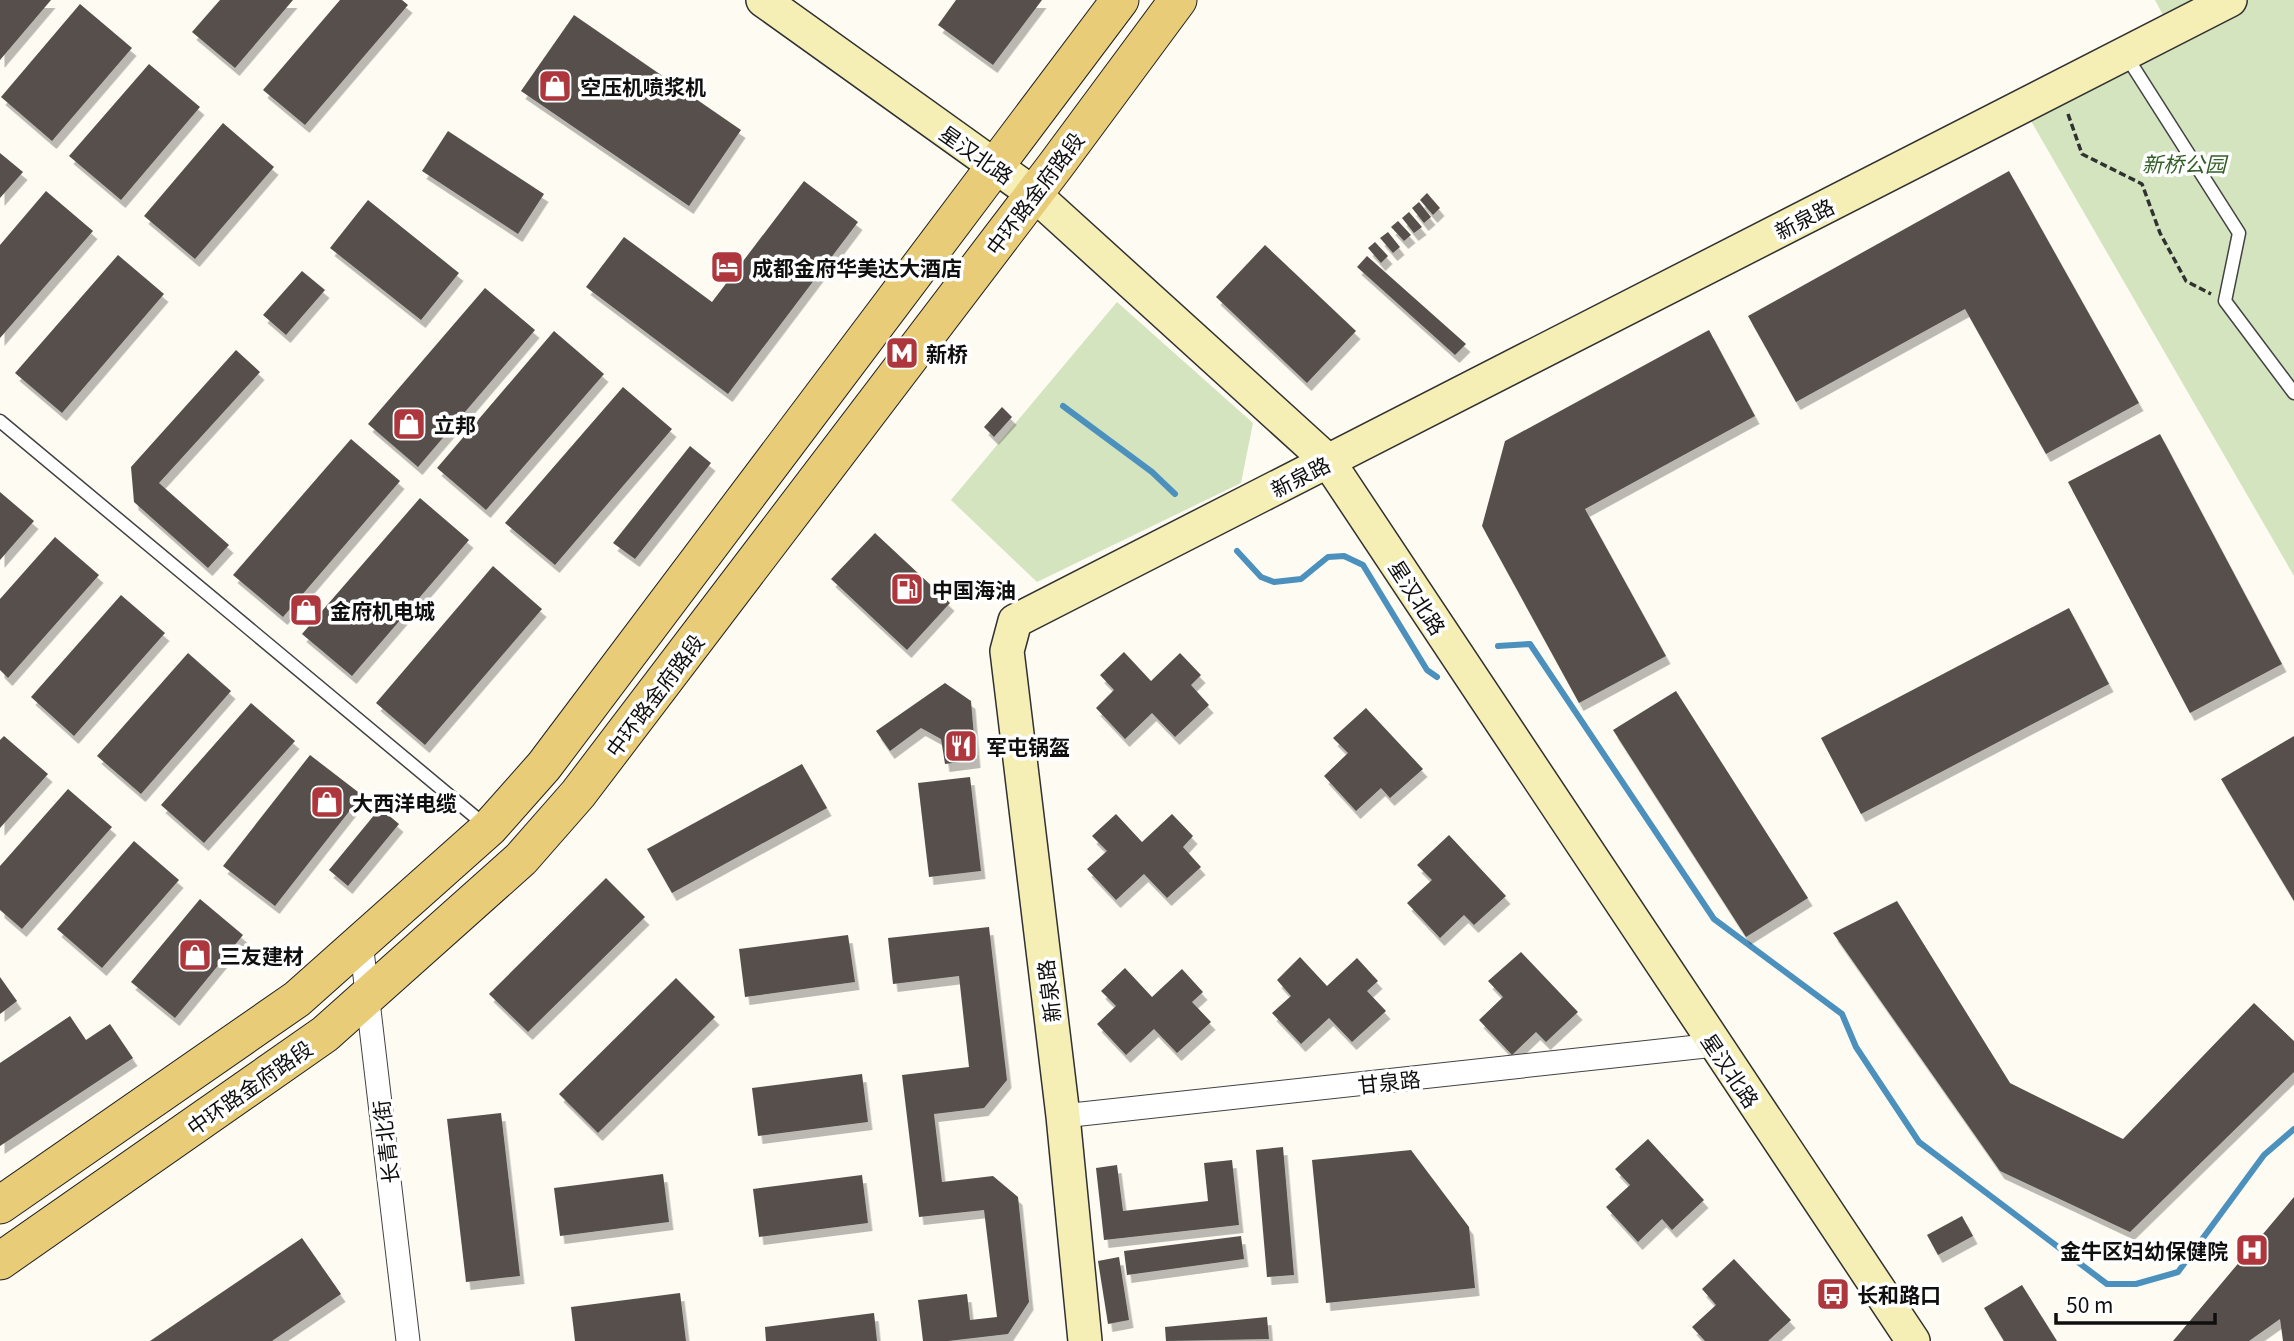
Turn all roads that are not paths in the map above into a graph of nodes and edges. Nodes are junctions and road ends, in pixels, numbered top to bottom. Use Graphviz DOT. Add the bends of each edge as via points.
graph roads {
  1 [pos="763,0"];
  2 [pos="1121,0"];
  3 [pos="1178,0"];
  4 [pos="2230,0"];
  5 [pos="2125,53"];
  6 [pos="994,167"];
  7 [pos="1034,194"];
  8 [pos="2294,393"];
  9 [pos="0,421"];
  10 [pos="1328,461"];
  11 [pos="489,828"];
  12 [pos="361,942"];
  13 [pos="367,996"];
  14 [pos="1715,1045"];
  15 [pos="1063,1116"];
  16 [pos="0,1205"];
  17 [pos="0,1261"];
  18 [pos="408,1341"];
  19 [pos="1085,1341"];
  20 [pos="1913,1341"];
  1 -- 6 [label="street, 星汉北路"];
  2 -- 6 [label="main road"];
  3 -- 7 [label="main road, 中环路金府路段"];
  4 -- 5 [label="street, 新泉路"];
  5 -- 8 [label="lane" via="2239,233 2225,301"];
  5 -- 10 [label="street, 新泉路"];
  6 -- 7 [label="street, 星汉北路"];
  6 -- 11 [label="main road" via="544,766"];
  7 -- 10 [label="street, 星汉北路"];
  7 -- 13 [label="main road, 中环路金府路段" via="578,794 521,859"];
  9 -- 11 [label="lane"];
  10 -- 14 [label="street, 星汉北路"];
  10 -- 15 [label="street, 新泉路" via="1015,621 1007,651"];
  11 -- 12 [label="main road"];
  12 -- 13 [label="street, 长青北街"];
  12 -- 16 [label="main road" via="298,999"];
  13 -- 17 [label="main road, 中环路金府路段" via="325,1034"];
  13 -- 18 [label="street, 长青北街"];
  14 -- 15 [label="street, 甘泉路"];
  14 -- 20 [label="street, 星汉北路"];
  15 -- 19 [label="street, 新泉路"];
}
